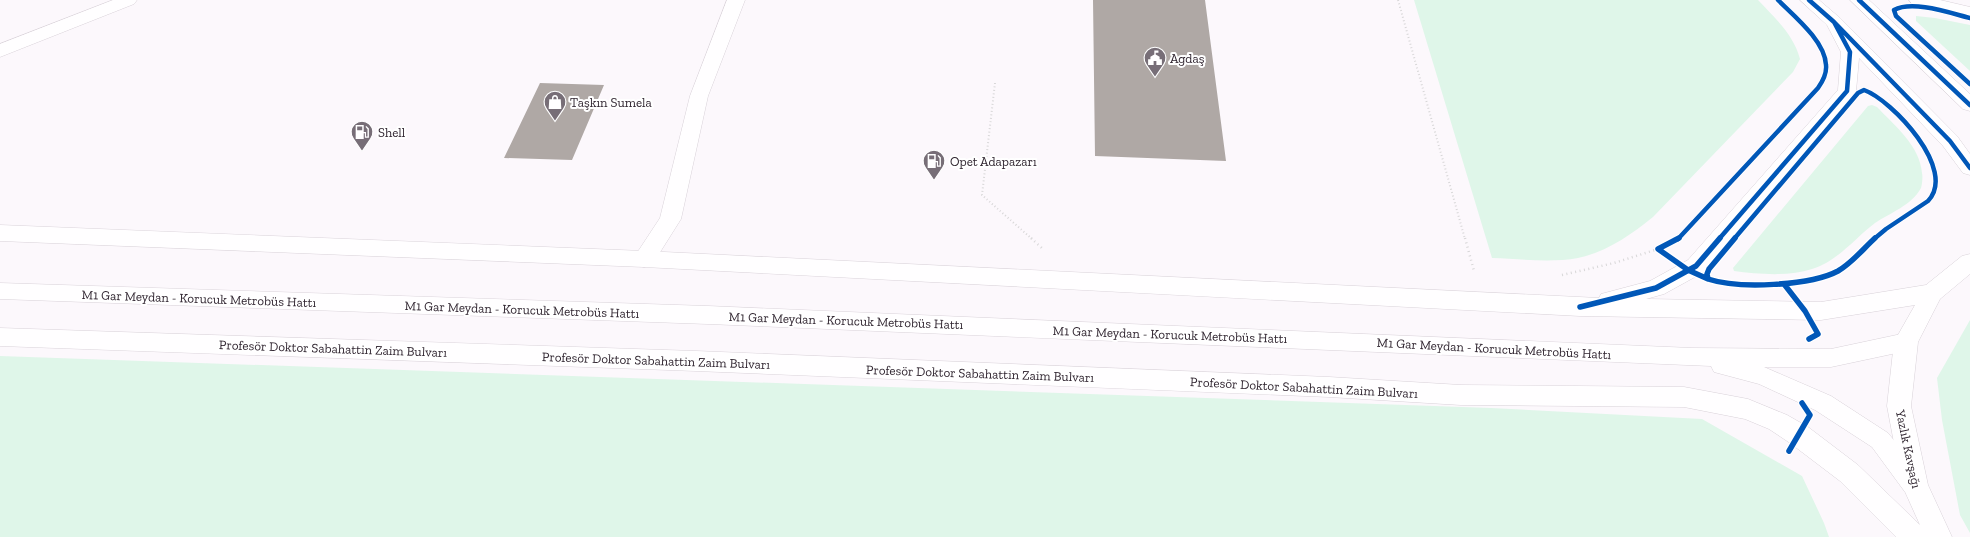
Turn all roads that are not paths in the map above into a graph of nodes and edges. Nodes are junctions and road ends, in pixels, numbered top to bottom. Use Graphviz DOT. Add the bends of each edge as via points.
graph roads {
  1 [pos="128,0"];
  2 [pos="736,0"];
  3 [pos="1810,0"];
  4 [pos="1859,0"];
  5 [pos="1918,0"];
  6 [pos="1970,12"];
  7 [pos="1834,22"];
  8 [pos="0,51"];
  9 [pos="1970,105"];
  10 [pos="1970,168"];
  11 [pos="0,233"];
  12 [pos="644,259"];
  13 [pos="1970,262"];
  14 [pos="0,291"];
  15 [pos="1932,293"];
  16 [pos="1580,307"];
  17 [pos="0,337"];
  18 [pos="1906,342"];
  19 [pos="1692,358"];
  20 [pos="1915,485"];
  21 [pos="1914,537"];
  22 [pos="1939,537"];
  1 -- 8 [label="main road"];
  2 -- 12 [label="main road" via="699,96 670,219"];
  3 -- 7 [label="main road"];
  4 -- 9 [label="main road"];
  5 -- 6 [label="main road"];
  7 -- 10 [label="main road" via="1950,141"];
  7 -- 16 [label="main road" via="1850,52 1847,91 1696,266 1656,288"];
  11 -- 12 [label="main road"];
  12 -- 16 [label="main road"];
  13 -- 15 [label="main road, Yazlık Kavşağı"];
  14 -- 19 [label="lane, M1 Gar Meydan - Korucuk Metrobüs Hattı" via="747,316 1427,344"];
  15 -- 16 [label="main road" via="1821,311"];
  15 -- 18 [label="main road, Yazlık Kavşağı"];
  17 -- 21 [label="main road, Profesör Doktor Sabahattin Zaim Bulvarı" via="750,363 1461,395 1684,397 1748,409 1778,422 1850,474"];
  18 -- 19 [label="lane" via="1831,358"];
  18 -- 20 [label="main road, Yazlık Kavşağı" via="1899,406"];
  19 -- 20 [label="lane" via="1764,376 1823,403 1880,440"];
  20 -- 22 [label="main road, Yazlık Kavşağı"];
}
